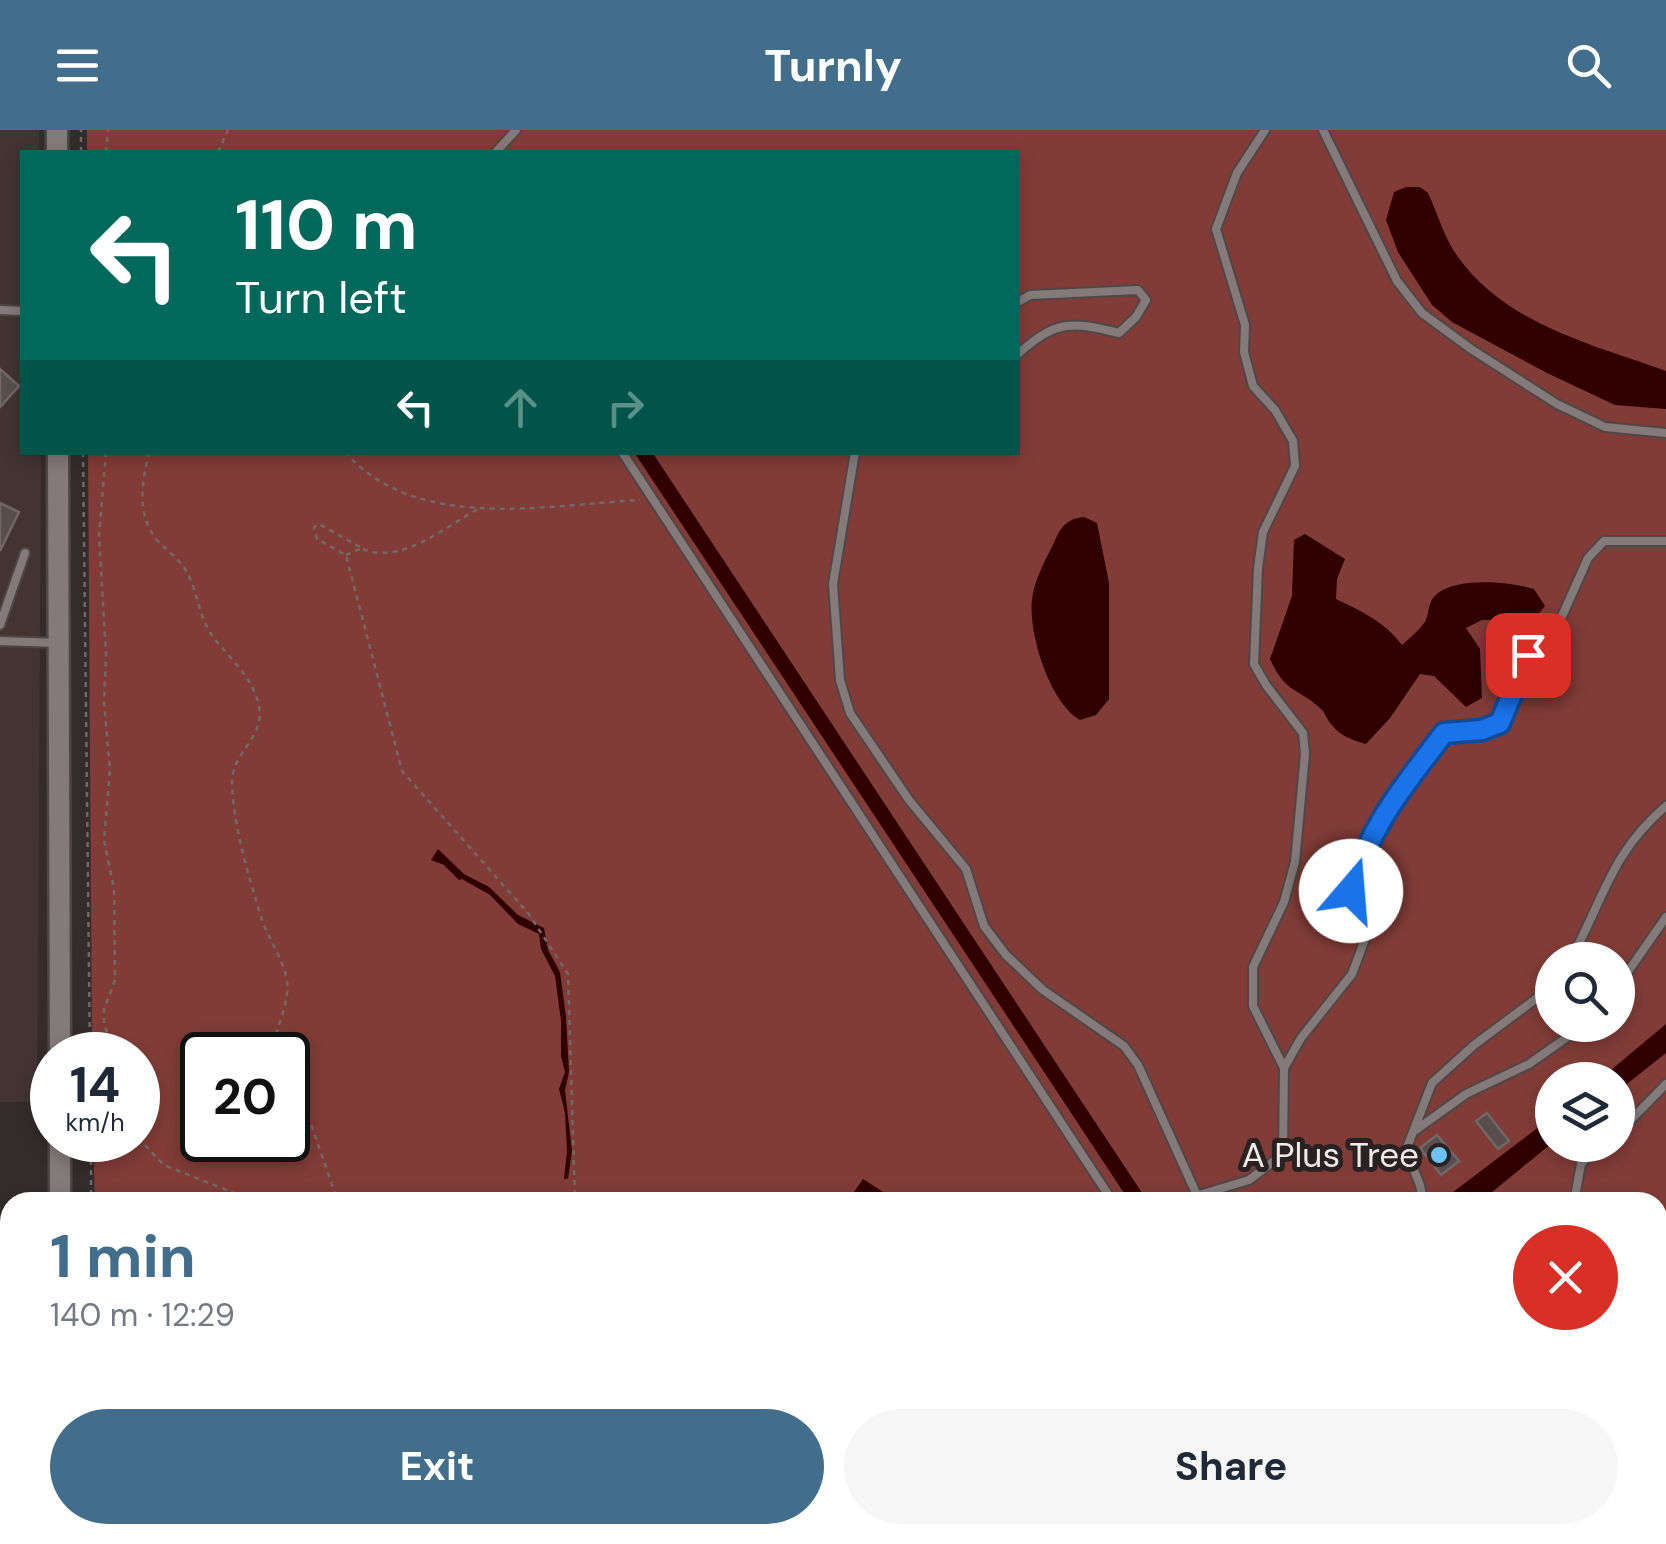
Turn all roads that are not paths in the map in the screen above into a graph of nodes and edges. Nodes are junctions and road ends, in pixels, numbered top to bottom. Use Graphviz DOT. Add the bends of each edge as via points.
graph roads {
  1 [pos="516,130"];
  2 [pos="1265,130"];
  3 [pos="1323,130"];
  4 [pos="498,150"];
  5 [pos="1020,301"];
  6 [pos="1020,352"];
  7 [pos="1666,433"];
  8 [pos="58,455"];
  9 [pos="624,455"];
  10 [pos="854,455"];
  11 [pos="1666,541"];
  12 [pos="25,553"];
  13 [pos="0,625"];
  14 [pos="0,641"];
  15 [pos="58,643"];
  16 [pos="1666,806"];
  17 [pos="1666,917"];
  18 [pos="1581,942"];
  19 [pos="1635,962"];
  20 [pos="1535,999"];
  21 [pos="60,1032"];
  22 [pos="1560,1042"];
  23 [pos="1284,1068"];
  24 [pos="1666,1084"];
  25 [pos="1635,1116"];
  26 [pos="1413,1132"];
  27 [pos="60,1162"];
  28 [pos="1583,1162"];
  29 [pos="60,1192"];
  30 [pos="1106,1192"];
  31 [pos="1197,1192"];
  32 [pos="1217,1192"];
  33 [pos="1421,1192"];
  34 [pos="1576,1192"];
  1 -- 4 [label="lane"];
  2 -- 23 [label="lane" via="1237,173 1216,229 1245,325 1253,386 1294,441 1296,466 1263,532 1254,664 1304,744 1296,862 1253,967 1253,1006"];
  3 -- 7 [label="lane" via="1397,281 1422,313 1558,404 1605,427"];
  5 -- 6 [label="lane" via="1118,290 1138,290 1146,300 1119,332 1064,324"];
  8 -- 15 [label="main road"];
  9 -- 30 [label="lane"];
  10 -- 31 [label="lane" via="833,584 840,680 850,713 966,869 984,926 1006,955 1131,1055"];
  11 -- 23 [label="lane" via="1604,542 1588,558 1555,632 1528,655 1500,723 1444,733 1407,780 1363,850 1351,891 1368,931 1352,974"];
  12 -- 13 [label="lane"];
  14 -- 15 [label="lane"];
  15 -- 21 [label="main road"];
  16 -- 18 [label="lane" via="1615,864"];
  17 -- 19 [label="lane"];
  20 -- 26 [label="lane" via="1432,1082"];
  22 -- 26 [label="lane"];
  23 -- 32 [label="lane" via="1283,1154 1250,1180"];
  24 -- 25 [label="lane"];
  26 -- 33 [label="lane" via="1406,1150"];
  27 -- 29 [label="main road"];
  28 -- 34 [label="lane"];
}
